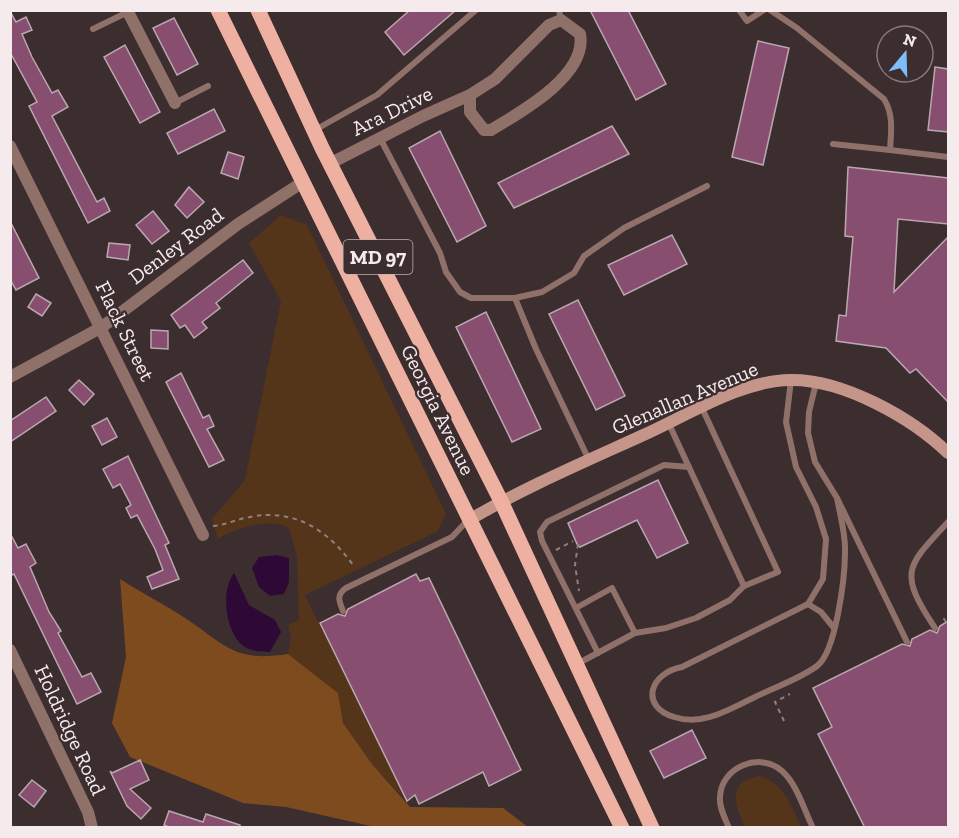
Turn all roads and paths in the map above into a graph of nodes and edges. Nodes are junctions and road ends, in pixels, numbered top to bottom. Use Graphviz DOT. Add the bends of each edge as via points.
graph roads {
  1 [pos="218,10"];
  2 [pos="258,10"];
  3 [pos="476,10"];
  4 [pos="739,10"];
  5 [pos="764,10"];
  6 [pos="770,10"];
  7 [pos="128,11"];
  8 [pos="560,15"];
  9 [pos="93,29"];
  10 [pos="208,86"];
  11 [pos="470,96"];
  12 [pos="175,103"];
  13 [pos="315,130"];
  14 [pos="380,138"];
  15 [pos="833,144"];
  16 [pos="10,146"];
  17 [pos="890,150"];
  18 [pos="948,157"];
  19 [pos="331,163"];
  20 [pos="303,182"];
  21 [pos="707,186"];
  22 [pos="515,298"];
  23 [pos="102,327"];
  24 [pos="10,377"];
  25 [pos="792,380"];
  26 [pos="816,383"];
  27 [pos="702,408"];
  28 [pos="669,424"];
  29 [pos="948,453"];
  30 [pos="589,460"];
  31 [pos="688,467"];
  32 [pos="837,498"];
  33 [pos="501,501"];
  34 [pos="469,520"];
  35 [pos="196,521"];
  36 [pos="948,522"];
  37 [pos="203,535"];
  38 [pos="573,541"];
  39 [pos="578,544"];
  40 [pos="551,553"];
  41 [pos="353,565"];
  42 [pos="744,586"];
  43 [pos="808,604"];
  44 [pos="578,607"];
  45 [pos="343,611"];
  46 [pos="948,617"];
  47 [pos="946,622"];
  48 [pos="834,628"];
  49 [pos="935,628"];
  50 [pos="635,633"];
  51 [pos="907,642"];
  52 [pos="598,653"];
  53 [pos="12,656"];
  54 [pos="576,665"];
  55 [pos="790,694"];
  56 [pos="784,721"];
  57 [pos="92,828"];
  58 [pos="622,828"];
  59 [pos="652,828"];
  60 [pos="729,828"];
  61 [pos="813,828"];
  1 -- 20 [label="main road, Georgia Avenue / MD 97"];
  2 -- 13 [label="main road, Georgia Avenue / MD 97"];
  3 -- 13 [label="lane" via="377,95"];
  4 -- 5 [label="lane" via="747,21"];
  6 -- 17 [label="lane" via="884,99 891,122"];
  7 -- 9 [label="lane"];
  7 -- 12 [label="street"];
  8 -- 11 [label="street, Ara Drive" via="495,79"];
  8 -- 11 [label="street, Ara Drive" via="580,34 582,45 578,59 536,103 491,130 484,130 470,112"];
  10 -- 12 [label="lane"];
  11 -- 14 [label="street, Ara Drive"];
  13 -- 19 [label="main road, Georgia Avenue / MD 97"];
  14 -- 19 [label="street, Ara Drive"];
  14 -- 22 [label="lane" via="440,253 446,272 460,292 471,298"];
  15 -- 17 [label="lane"];
  16 -- 23 [label="street, Flack Street"];
  17 -- 18 [label="lane"];
  19 -- 33 [label="main road, Georgia Avenue / MD 97"];
  20 -- 23 [label="street, Denley Road" via="238,224"];
  20 -- 34 [label="main road, Georgia Avenue / MD 97"];
  21 -- 22 [label="lane" via="624,228 584,256 574,273 558,284"];
  22 -- 30 [label="lane"];
  23 -- 24 [label="street, Denley Road"];
  23 -- 35 [label="street, Flack Street"];
  25 -- 26 [label="street, Glenallan Avenue"];
  25 -- 27 [label="street, Glenallan Avenue" via="763,382"];
  25 -- 43 [label="lane" via="786,422 790,442 796,467 816,507 826,539 823,579"];
  26 -- 29 [label="street, Glenallan Avenue" via="866,399 902,417"];
  26 -- 32 [label="lane" via="808,433 815,462"];
  27 -- 28 [label="street, Glenallan Avenue"];
  27 -- 42 [label="lane" via="778,572"];
  28 -- 30 [label="street, Glenallan Avenue"];
  28 -- 31 [label="lane"];
  30 -- 33 [label="street, Glenallan Avenue"];
  31 -- 42 [label="lane"];
  31 -- 44 [label="lane" via="664,465 543,527 542,541"];
  32 -- 48 [label="lane" via="846,550"];
  32 -- 51 [label="lane"];
  33 -- 34 [label="street, Glenallan Avenue"];
  33 -- 54 [label="main road, Georgia Avenue / MD 97"];
  34 -- 45 [label="lane" via="452,537 340,592 338,600"];
  34 -- 58 [label="main road, Georgia Avenue / MD 97"];
  35 -- 37 [label="street, Flack Street"];
  35 -- 41 [label="path" via="212,526 266,514 295,518 321,530"];
  36 -- 49 [label="lane" via="920,552 911,573 918,603"];
  38 -- 40 [label="path"];
  39 -- 44 [label="path"];
  42 -- 50 [label="lane" via="730,600 696,618"];
  43 -- 48 [label="lane"];
  43 -- 48 [label="lane" via="691,663 667,670 656,680 654,702 663,713 687,721 718,715 818,665 829,649"];
  44 -- 50 [label="lane" via="612,588"];
  44 -- 52 [label="lane"];
  46 -- 47 [label="path"];
  50 -- 52 [label="lane"];
  52 -- 54 [label="lane"];
  53 -- 57 [label="street, Holdridge Road" via="88,812"];
  54 -- 59 [label="main road, Georgia Avenue / MD 97"];
  55 -- 56 [label="path" via="775,702"];
  60 -- 61 [label="lane" via="722,813 721,788 742,765 764,762 789,779"];
}
